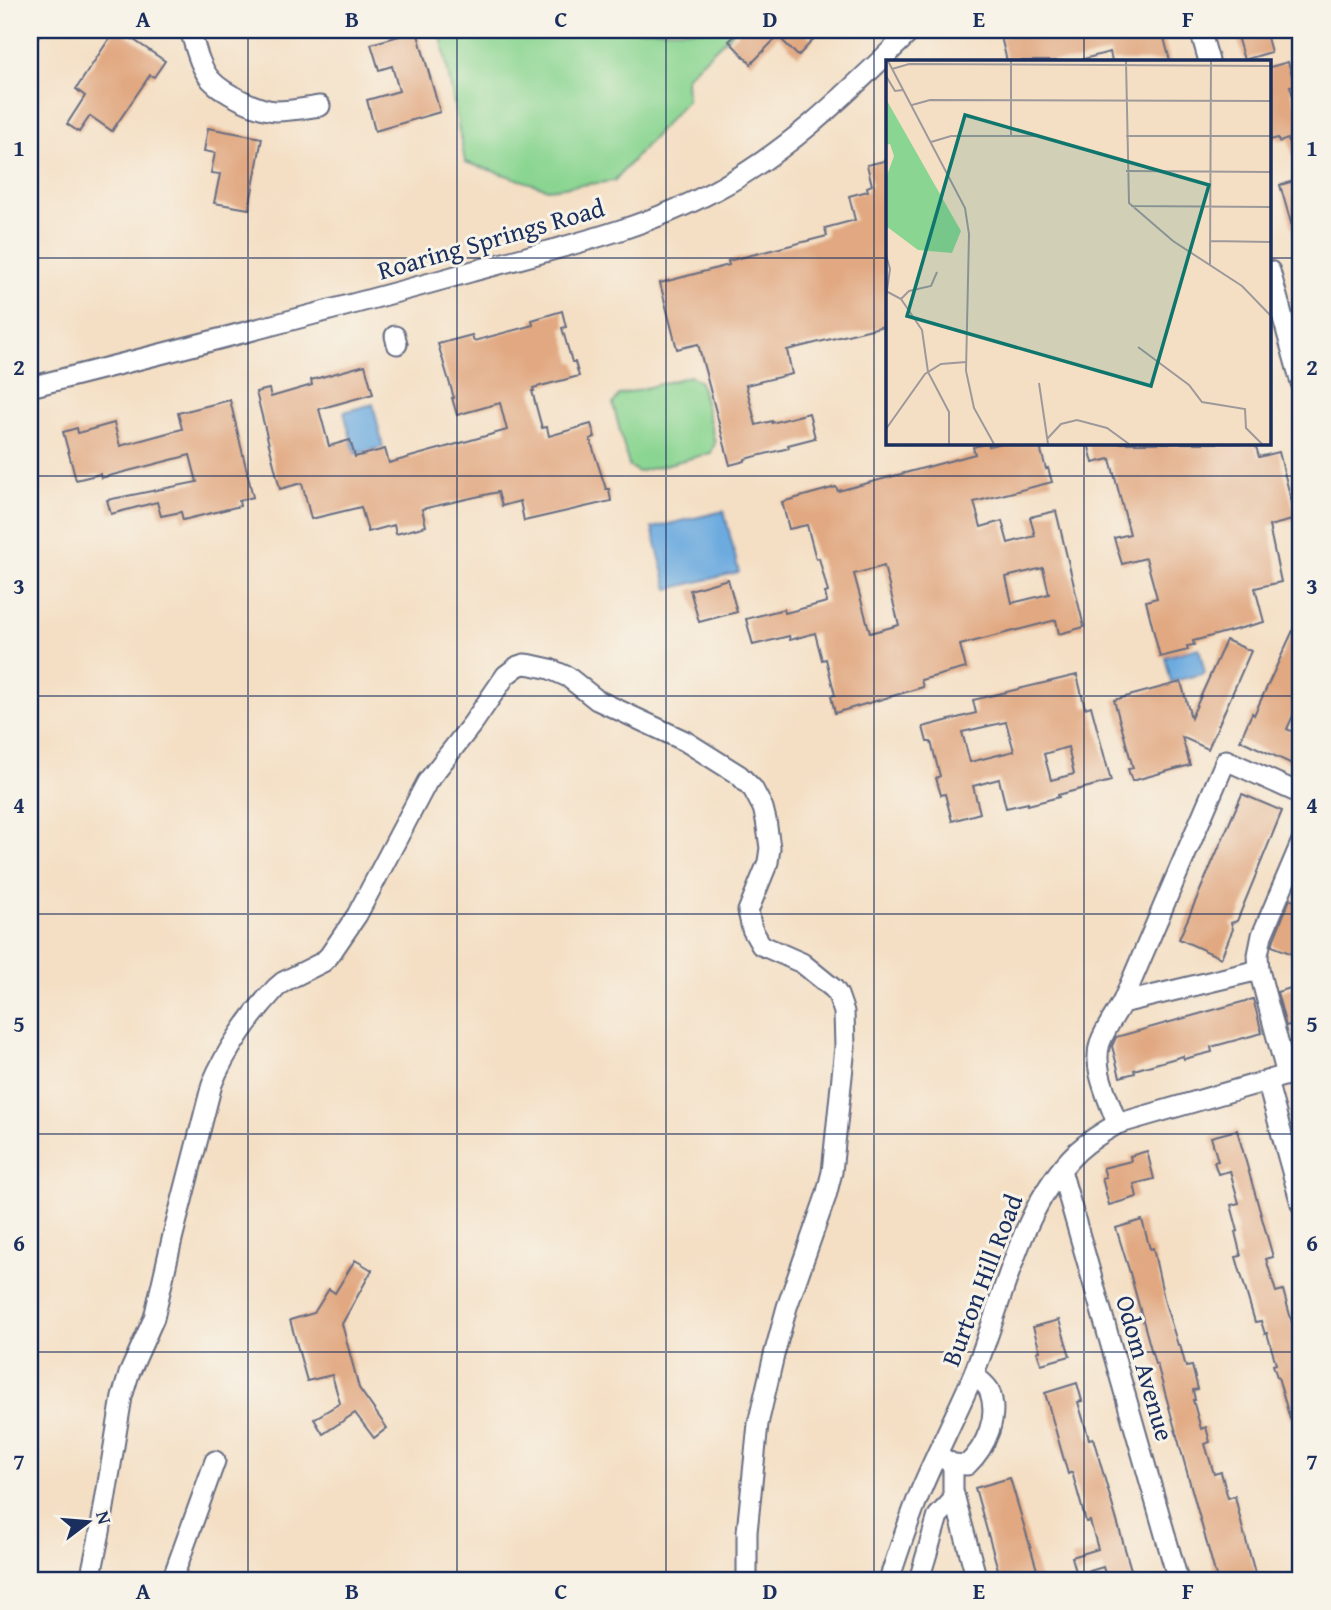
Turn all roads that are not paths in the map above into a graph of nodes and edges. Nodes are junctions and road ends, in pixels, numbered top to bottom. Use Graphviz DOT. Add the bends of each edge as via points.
graph roads {
  1 [pos="190,30"];
  2 [pos="912,30"];
  3 [pos="1200,30"];
  4 [pos="1209,60"];
  5 [pos="320,106"];
  6 [pos="1272,275"];
  7 [pos="1292,314"];
  8 [pos="1301,383"];
  9 [pos="30,387"];
  10 [pos="1301,794"];
  11 [pos="1301,842"];
  12 [pos="1259,970"];
  13 [pos="1122,1003"];
  14 [pos="1294,1073"];
  15 [pos="1267,1081"];
  16 [pos="1117,1124"];
  17 [pos="1061,1170"];
  18 [pos="1301,1204"];
  19 [pos="974,1375"];
  20 [pos="945,1459"];
  21 [pos="215,1461"];
  22 [pos="955,1498"];
  23 [pos="90,1580"];
  24 [pos="172,1580"];
  25 [pos="747,1580"];
  26 [pos="888,1580"];
  27 [pos="919,1580"];
  28 [pos="977,1580"];
  29 [pos="1178,1580"];
  1 -- 5 [label="street" via="211,80 227,92 276,111"];
  2 -- 9 [label="street, Roaring Springs Road" via="838,102 764,161 716,191 663,215 381,297"];
  3 -- 4 [label="street"];
  6 -- 7 [label="street"];
  7 -- 8 [label="street"];
  10 -- 13 [label="street" via="1226,760"];
  11 -- 12 [label="street" via="1262,936"];
  12 -- 13 [label="street"];
  12 -- 14 [label="street"];
  13 -- 16 [label="street" via="1098,1055"];
  14 -- 15 [label="street, Burton Hill Road"];
  15 -- 16 [label="street, Burton Hill Road"];
  15 -- 18 [label="street"];
  16 -- 17 [label="street, Burton Hill Road" via="1097,1135"];
  17 -- 19 [label="street, Burton Hill Road" via="1045,1191 1024,1235"];
  17 -- 29 [label="street, Odom Avenue"];
  19 -- 20 [label="street, Burton Hill Road"];
  19 -- 20 [label="street" via="988,1388 994,1409 987,1441 967,1465"];
  20 -- 22 [label="street"];
  20 -- 26 [label="street, Burton Hill Road" via="921,1489"];
  21 -- 24 [label="street"];
  22 -- 27 [label="street" via="938,1516"];
  22 -- 28 [label="street"];
  23 -- 25 [label="street" via="122,1397 154,1318 216,1074 276,988 329,956 357,915 427,782 506,675 524,664 568,677 597,700 685,741 753,789 766,820 770,848 748,911 752,929 761,945 802,963 834,989 844,1012 845,1047 827,1196 787,1307 758,1424"];
}
